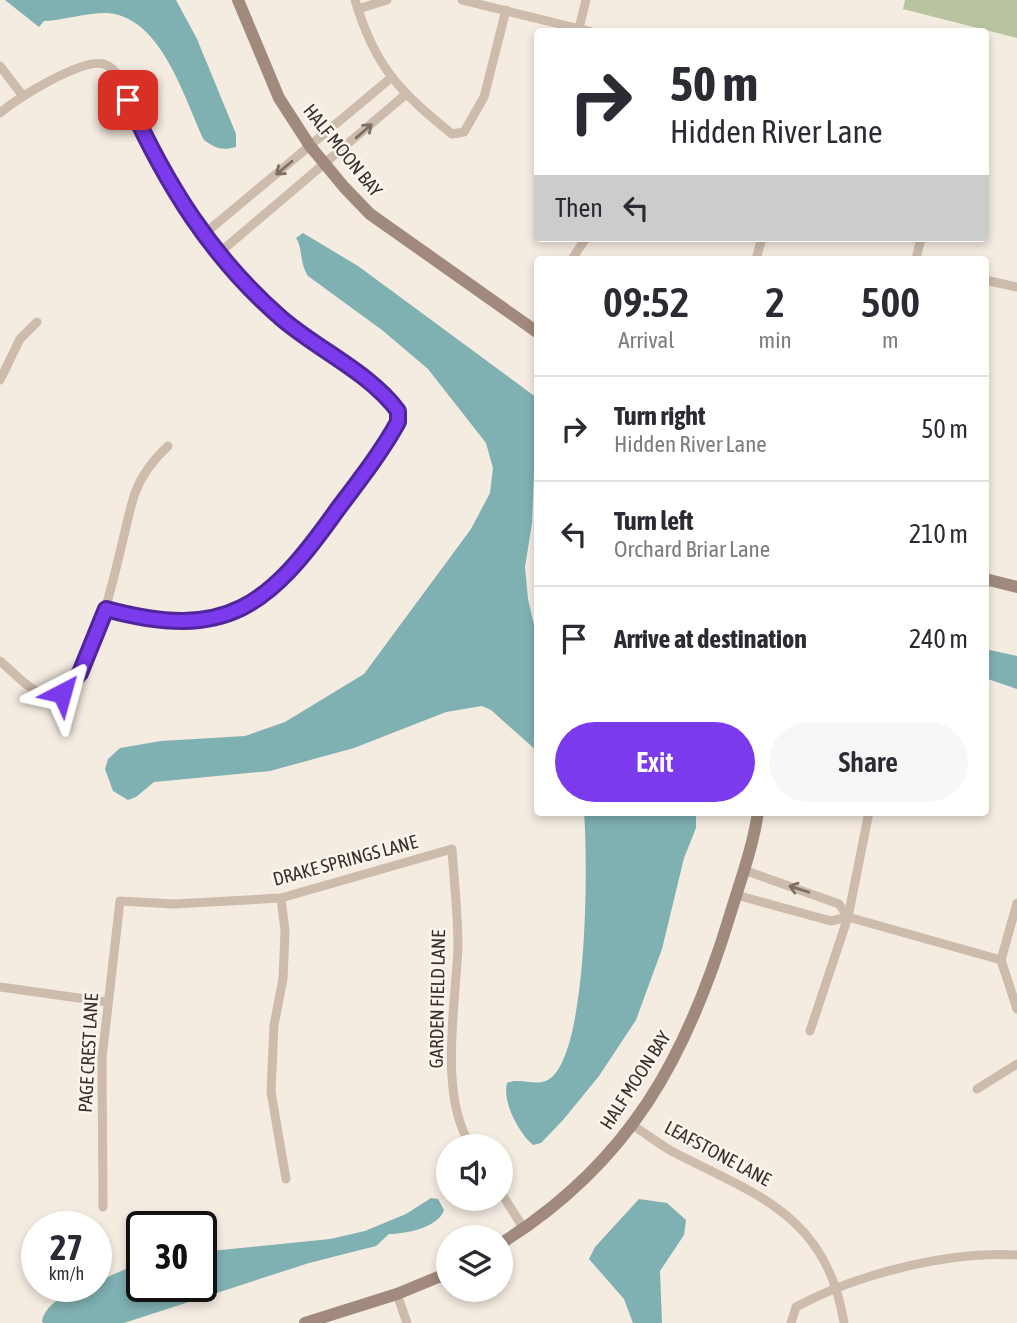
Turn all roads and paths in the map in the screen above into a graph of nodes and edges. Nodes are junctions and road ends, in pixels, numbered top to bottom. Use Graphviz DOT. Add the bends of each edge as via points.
graph roads {
  1 [pos="238,0"];
  2 [pos="387,0"];
  3 [pos="462,0"];
  4 [pos="586,0"];
  5 [pos="356,5"];
  6 [pos="506,10"];
  7 [pos="579,28"];
  8 [pos="0,65"];
  9 [pos="392,77"];
  10 [pos="405,95"];
  11 [pos="23,96"];
  12 [pos="0,113"];
  13 [pos="310,146"];
  14 [pos="325,164"];
  15 [pos="203,235"];
  16 [pos="218,254"];
  17 [pos="989,281"];
  18 [pos="1017,287"];
  19 [pos="37,322"];
  20 [pos="534,330"];
  21 [pos="0,380"];
  22 [pos="168,446"];
  23 [pos="989,580"];
  24 [pos="1017,587"];
  25 [pos="106,609"];
  26 [pos="0,661"];
  27 [pos="757,816"];
  28 [pos="868,816"];
  29 [pos="452,849"];
  30 [pos="744,870"];
  31 [pos="736,895"];
  32 [pos="281,898"];
  33 [pos="120,901"];
  34 [pos="1017,903"];
  35 [pos="848,917"];
  36 [pos="1001,960"];
  37 [pos="0,987"];
  38 [pos="107,1002"];
  39 [pos="1017,1009"];
  40 [pos="810,1031"];
  41 [pos="1017,1064"];
  42 [pos="977,1089"];
  43 [pos="632,1125"];
  44 [pos="467,1134"];
  45 [pos="286,1179"];
  46 [pos="103,1208"];
  47 [pos="513,1211"];
  48 [pos="524,1229"];
  49 [pos="513,1236"];
  50 [pos="1017,1255"];
  51 [pos="436,1278"];
  52 [pos="835,1288"];
  53 [pos="397,1294"];
  54 [pos="305,1323"];
  55 [pos="407,1323"];
  56 [pos="792,1323"];
  57 [pos="844,1323"];
  1 -- 13 [label="street, HALF MOON BAY" via="279,98"];
  2 -- 5 [label="street"];
  3 -- 6 [label="street"];
  4 -- 7 [label="street"];
  5 -- 9 [label="street" via="366,36"];
  6 -- 7 [label="street"];
  6 -- 10 [label="street" via="484,97 464,132 452,134"];
  8 -- 11 [label="street"];
  9 -- 10 [label="street"];
  9 -- 13 [label="street"];
  14 -- 10 [label="street, one-way"];
  11 -- 12 [label="street"];
  11 -- 15 [label="street" via="87,64 104,64 117,73 155,157"];
  13 -- 14 [label="street, HALF MOON BAY"];
  13 -- 15 [label="street, one-way"];
  14 -- 16 [label="street"];
  14 -- 20 [label="street, HALF MOON BAY" via="370,214"];
  15 -- 16 [label="street"];
  16 -- 25 [label="street" via="282,319 381,391 398,411 398,422 303,559 262,596 215,618 192,621 156,621"];
  17 -- 18 [label="street"];
  19 -- 21 [label="street" via="20,339"];
  22 -- 25 [label="street" via="153,459 135,493"];
  23 -- 24 [label="street"];
  25 -- 26 [label="street" via="80,673 55,695 34,690"];
  27 -- 30 [label="street, HALF MOON BAY"];
  28 -- 35 [label="street"];
  29 -- 32 [label="street, DRAKE SPRINGS LANE"];
  29 -- 44 [label="street, GARDEN FIELD LANE" via="458,943 451,1052 453,1086"];
  30 -- 31 [label="street, HALF MOON BAY"];
  35 -- 30 [label="street, one-way" via="839,904"];
  31 -- 35 [label="street" via="831,921"];
  31 -- 43 [label="street, HALF MOON BAY" via="691,1027 676,1059"];
  32 -- 33 [label="street, DRAKE SPRINGS LANE" via="174,904"];
  32 -- 45 [label="street" via="283,979 274,1025 271,1092"];
  33 -- 38 [label="street, PAGE CREST LANE"];
  34 -- 36 [label="street"];
  35 -- 36 [label="street"];
  35 -- 40 [label="street"];
  36 -- 39 [label="street"];
  37 -- 38 [label="street"];
  38 -- 46 [label="street, PAGE CREST LANE" via="102,1070"];
  41 -- 42 [label="street"];
  43 -- 48 [label="street, HALF MOON BAY" via="590,1174"];
  43 -- 52 [label="street, LEAFSTONE LANE" via="674,1152 749,1187 784,1211 814,1246"];
  47 -- 48 [label="street"];
  48 -- 49 [label="street, HALF MOON BAY"];
  50 -- 52 [label="street" via="957,1258"];
  51 -- 53 [label="street"];
  52 -- 56 [label="street" via="796,1307"];
  52 -- 57 [label="street, LEAFSTONE LANE"];
  53 -- 54 [label="street"];
  53 -- 55 [label="street"];
}
